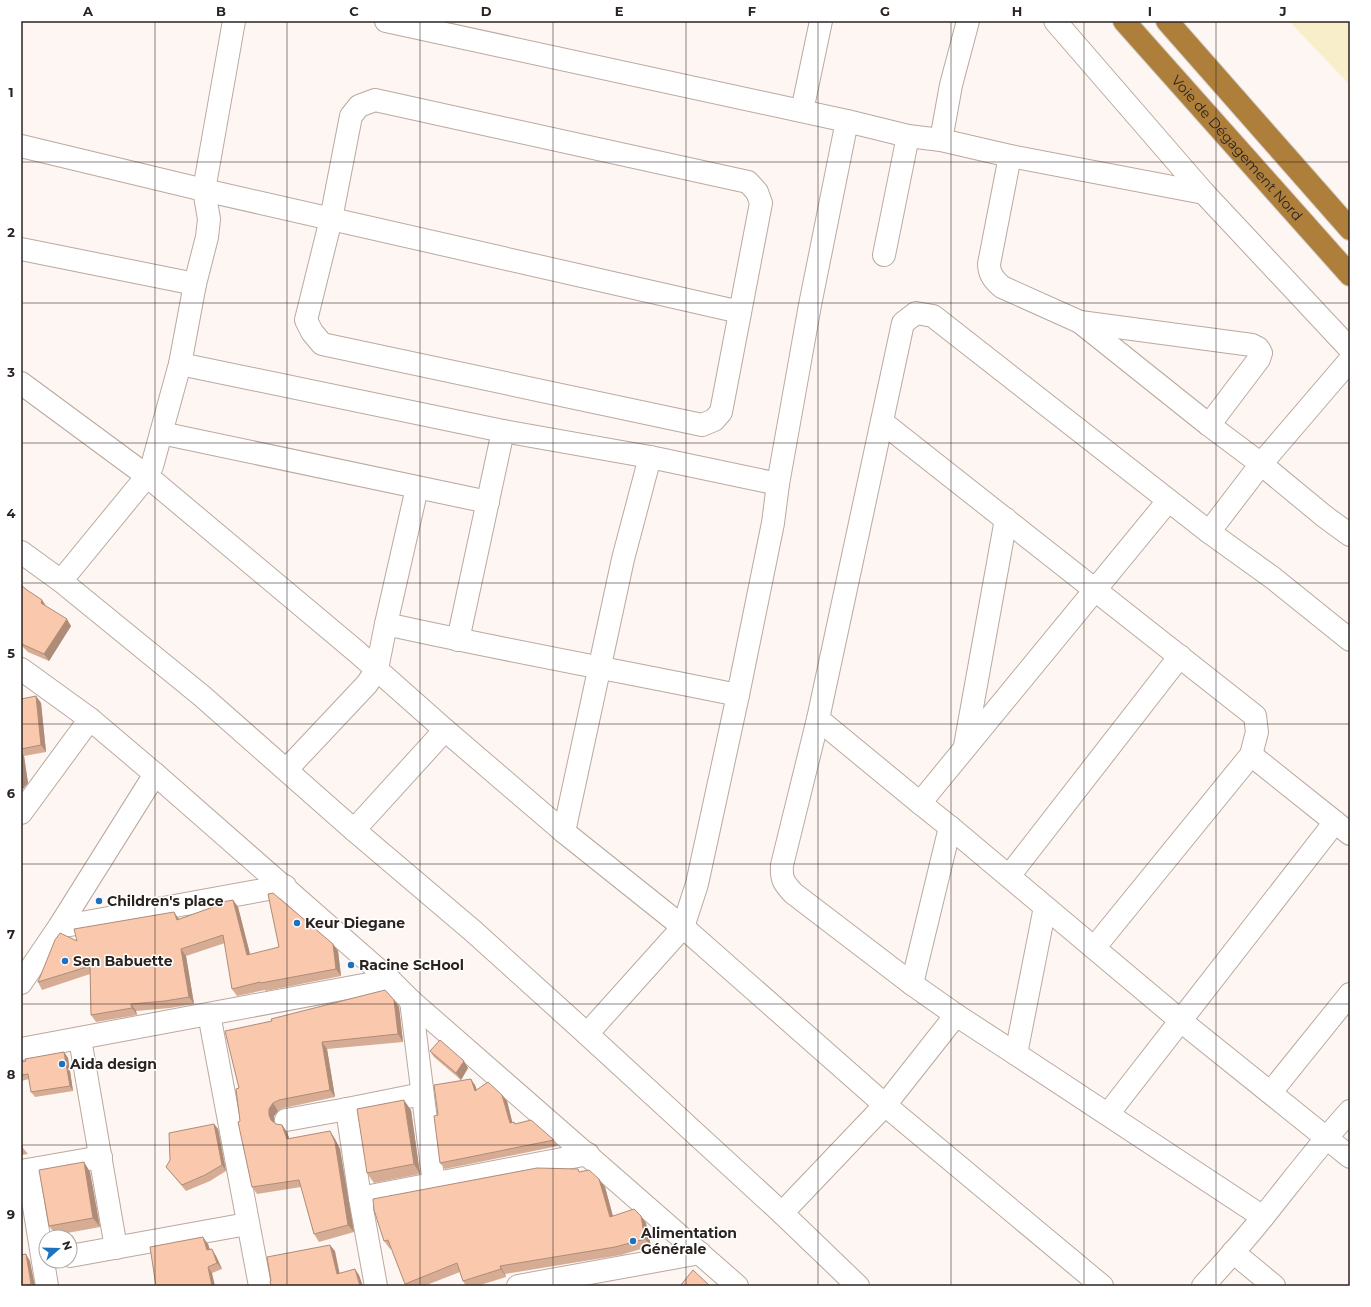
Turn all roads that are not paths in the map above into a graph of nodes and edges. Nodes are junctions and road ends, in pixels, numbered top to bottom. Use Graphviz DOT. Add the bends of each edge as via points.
graph roads {
  1 [pos="234,21"];
  2 [pos="386,21"];
  3 [pos="821,21"];
  4 [pos="968,21"];
  5 [pos="1055,21"];
  6 [pos="1124,21"];
  7 [pos="1167,21"];
  8 [pos="427,25"];
  9 [pos="802,111"];
  10 [pos="847,120"];
  11 [pos="908,136"];
  12 [pos="941,140"];
  13 [pos="21,146"];
  14 [pos="1010,156"];
  15 [pos="204,190"];
  16 [pos="1204,193"];
  17 [pos="331,219"];
  18 [pos="1350,229"];
  19 [pos="21,249"];
  20 [pos="884,254"];
  21 [pos="1350,274"];
  22 [pos="195,284"];
  23 [pos="740,312"];
  24 [pos="1080,322"];
  25 [pos="1350,349"];
  26 [pos="1350,360"];
  27 [pos="180,364"];
  28 [pos="21,383"];
  29 [pos="882,422"];
  30 [pos="1209,425"];
  31 [pos="503,431"];
  32 [pos="161,434"];
  33 [pos="650,457"];
  34 [pos="1261,464"];
  35 [pos="147,476"];
  36 [pos="778,484"];
  37 [pos="417,488"];
  38 [pos="1168,501"];
  39 [pos="488,502"];
  40 [pos="1006,520"];
  41 [pos="1209,532"];
  42 [pos="1350,535"];
  43 [pos="21,552"];
  44 [pos="61,581"];
  45 [pos="1095,589"];
  46 [pos="386,624"];
  47 [pos="458,640"];
  48 [pos="1350,640"];
  49 [pos="1180,656"];
  50 [pos="600,667"];
  51 [pos="21,669"];
  52 [pos="377,669"];
  53 [pos="738,695"];
  54 [pos="90,719"];
  55 [pos="818,719"];
  56 [pos="445,730"];
  57 [pos="964,750"];
  58 [pos="1251,755"];
  59 [pos="287,769"];
  60 [pos="155,774"];
  61 [pos="920,803"];
  62 [pos="21,813"];
  63 [pos="950,827"];
  64 [pos="1343,828"];
  65 [pos="354,830"];
  66 [pos="564,832"];
  67 [pos="1009,876"];
  68 [pos="285,886"];
  69 [pos="1045,907"];
  70 [pos="59,927"];
  71 [pos="683,927"];
  72 [pos="1094,948"];
  73 [pos="390,980"];
  74 [pos="21,983"];
  75 [pos="912,984"];
  76 [pos="1350,994"];
  77 [pos="411,1001"];
  78 [pos="209,1014"];
  79 [pos="956,1015"];
  80 [pos="1181,1021"];
  81 [pos="587,1034"];
  82 [pos="80,1039"];
  83 [pos="21,1049"];
  84 [pos="1016,1054"];
  85 [pos="1271,1092"];
  86 [pos="422,1094"];
  87 [pos="884,1105"];
  88 [pos="348,1109"];
  89 [pos="1350,1111"];
  90 [pos="1108,1114"];
  91 [pos="286,1120"];
  92 [pos="1326,1137"];
  93 [pos="588,1154"];
  94 [pos="1350,1156"];
  95 [pos="101,1157"];
  96 [pos="25,1170"];
  97 [pos="434,1184"];
  98 [pos="360,1198"];
  99 [pos="782,1213"];
  100 [pos="1263,1217"];
  101 [pos="247,1224"];
  102 [pos="38,1229"];
  103 [pos="116,1248"];
  104 [pos="1233,1252"];
  105 [pos="700,1253"];
  106 [pos="78,1255"];
  107 [pos="46,1269"];
  108 [pos="580,1281"];
  109 [pos="47,1286"];
  110 [pos="260,1286"];
  111 [pos="376,1286"];
  112 [pos="518,1286"];
  113 [pos="738,1286"];
  114 [pos="858,1286"];
  115 [pos="1102,1286"];
  116 [pos="1203,1286"];
  117 [pos="1274,1286"];
  1 -- 15 [label="street"];
  2 -- 8 [label="street"];
  3 -- 9 [label="street"];
  4 -- 12 [label="street" via="951,85"];
  5 -- 16 [label="street"];
  6 -- 21 [label="highway, Voie de Dégagement Nord"];
  7 -- 18 [label="highway"];
  8 -- 9 [label="street"];
  9 -- 10 [label="street"];
  10 -- 11 [label="street"];
  10 -- 36 [label="street"];
  11 -- 12 [label="street"];
  11 -- 20 [label="street"];
  12 -- 14 [label="street"];
  13 -- 15 [label="street"];
  14 -- 16 [label="street"];
  14 -- 24 [label="street" via="989,264 990,273 1002,287"];
  15 -- 17 [label="street"];
  15 -- 22 [label="street" via="209,219"];
  16 -- 25 [label="street"];
  17 -- 23 [label="street"];
  17 -- 23 [label="street" via="306,320 322,344 702,425 714,420 721,412"];
  17 -- 23 [label="street" via="351,116 359,106 375,100 748,182 761,203"];
  19 -- 22 [label="street"];
  22 -- 27 [label="street"];
  24 -- 30 [label="street"];
  24 -- 30 [label="street" via="1252,345 1258,348 1261,353 1259,359"];
  26 -- 34 [label="street"];
  27 -- 31 [label="street"];
  27 -- 32 [label="street"];
  28 -- 35 [label="street"];
  29 -- 38 [label="street" via="903,323 916,313 933,316"];
  29 -- 40 [label="street"];
  29 -- 55 [label="street"];
  30 -- 34 [label="street"];
  31 -- 33 [label="street"];
  31 -- 39 [label="street"];
  32 -- 35 [label="street"];
  32 -- 37 [label="street"];
  33 -- 36 [label="street"];
  33 -- 50 [label="street" via="623,559"];
  34 -- 41 [label="street"];
  34 -- 42 [label="street"];
  35 -- 44 [label="street"];
  35 -- 52 [label="street"];
  36 -- 53 [label="street" via="773,523"];
  37 -- 39 [label="street"];
  37 -- 46 [label="street"];
  38 -- 41 [label="street"];
  38 -- 45 [label="street"];
  39 -- 47 [label="street"];
  40 -- 45 [label="street"];
  40 -- 57 [label="street"];
  41 -- 48 [label="street" via="1273,578"];
  43 -- 44 [label="street"];
  44 -- 59 [label="street"];
  45 -- 49 [label="street"];
  45 -- 57 [label="street"];
  46 -- 47 [label="street"];
  46 -- 52 [label="street"];
  47 -- 50 [label="street"];
  49 -- 58 [label="street" via="1255,716 1258,732"];
  49 -- 67 [label="street"];
  50 -- 53 [label="street"];
  50 -- 66 [label="street"];
  51 -- 54 [label="street"];
  52 -- 56 [label="street"];
  52 -- 59 [label="street" via="367,684"];
  53 -- 71 [label="street" via="697,884"];
  54 -- 60 [label="street"];
  54 -- 62 [label="street"];
  55 -- 61 [label="street"];
  55 -- 75 [label="street" via="781,876 793,894"];
  56 -- 65 [label="street"];
  56 -- 66 [label="street"];
  57 -- 61 [label="street"];
  58 -- 64 [label="street"];
  58 -- 72 [label="street"];
  59 -- 65 [label="street"];
  60 -- 68 [label="street"];
  60 -- 70 [label="street"];
  61 -- 63 [label="street"];
  63 -- 67 [label="street"];
  63 -- 75 [label="street"];
  64 -- 80 [label="street"];
  65 -- 81 [label="street" via="473,931"];
  66 -- 71 [label="street"];
  67 -- 69 [label="street"];
  68 -- 70 [label="street"];
  68 -- 73 [label="street"];
  69 -- 72 [label="street"];
  69 -- 84 [label="street"];
  70 -- 74 [label="street"];
  71 -- 81 [label="street"];
  71 -- 87 [label="street"];
  72 -- 80 [label="street"];
  73 -- 77 [label="street"];
  73 -- 78 [label="street"];
  75 -- 79 [label="street"];
  76 -- 85 [label="street"];
  77 -- 86 [label="street"];
  77 -- 93 [label="street"];
  78 -- 82 [label="street"];
  78 -- 101 [label="street"];
  79 -- 84 [label="street"];
  79 -- 87 [label="street"];
  80 -- 85 [label="street"];
  80 -- 90 [label="street"];
  81 -- 99 [label="street"];
  82 -- 83 [label="street"];
  82 -- 95 [label="street"];
  84 -- 90 [label="street"];
  85 -- 92 [label="street"];
  86 -- 88 [label="street"];
  86 -- 97 [label="street"];
  87 -- 99 [label="street"];
  87 -- 115 [label="street"];
  88 -- 91 [label="street"];
  88 -- 98 [label="street"];
  89 -- 92 [label="street"];
  90 -- 100 [label="street"];
  92 -- 94 [label="street"];
  92 -- 100 [label="street"];
  93 -- 97 [label="street"];
  93 -- 105 [label="street"];
  95 -- 96 [label="street"];
  95 -- 103 [label="street"];
  96 -- 102 [label="street"];
  97 -- 98 [label="street"];
  98 -- 111 [label="street"];
  99 -- 114 [label="street"];
  100 -- 104 [label="street"];
  101 -- 103 [label="street"];
  101 -- 110 [label="street"];
  103 -- 106 [label="street"];
  104 -- 116 [label="street"];
  104 -- 117 [label="street"];
  105 -- 108 [label="street"];
  105 -- 113 [label="street"];
  107 -- 109 [label="street"];
  108 -- 112 [label="street"];
}
